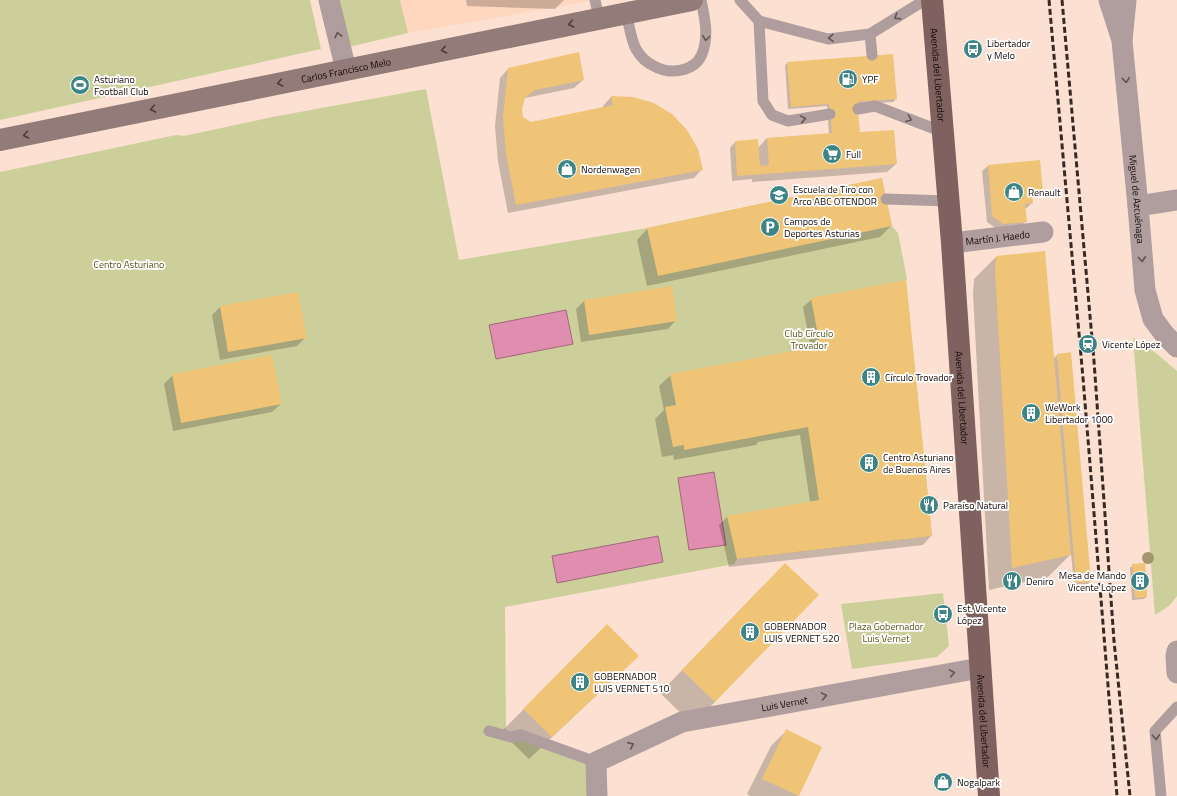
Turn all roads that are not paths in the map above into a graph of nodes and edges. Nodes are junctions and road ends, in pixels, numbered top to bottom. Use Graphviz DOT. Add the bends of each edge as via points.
graph roads {
  1 [pos="329,0"];
  2 [pos="692,0"];
  3 [pos="701,0"];
  4 [pos="740,0"];
  5 [pos="925,0"];
  6 [pos="932,0"];
  7 [pos="1115,1"];
  8 [pos="597,9"];
  9 [pos="626,14"];
  10 [pos="759,21"];
  11 [pos="870,34"];
  12 [pos="872,55"];
  13 [pos="346,70"];
  14 [pos="858,109"];
  15 [pos="830,114"];
  16 [pos="943,132"];
  17 [pos="0,140"];
  18 [pos="886,199"];
  19 [pos="1177,200"];
  20 [pos="949,201"];
  21 [pos="1138,206"];
  22 [pos="1043,232"];
  23 [pos="952,243"];
  24 [pos="1177,347"];
  25 [pos="1177,651"];
  26 [pos="980,668"];
  27 [pos="1177,673"];
  28 [pos="1177,707"];
  29 [pos="489,731"];
  30 [pos="596,762"];
  31 [pos="597,796"];
  32 [pos="989,796"];
  33 [pos="1161,796"];
  13 -- 1 [label="street, one-way"];
  2 -- 9 [label="street, Carlos Francisco Melo"];
  3 -- 9 [label="lane, one-way" via="707,38 702,56 694,65 682,71 654,67 644,59 636,48"];
  4 -- 10 [label="lane"];
  5 -- 11 [label="lane, one-way"];
  6 -- 16 [label="main road, Avenida del Libertador"];
  7 -- 21 [label="street, Miguel de Azcuénaga, one-way" via="1122,41"];
  8 -- 9 [label="street, Carlos Francisco Melo"];
  8 -- 13 [label="street, Carlos Francisco Melo, one-way"];
  11 -- 10 [label="lane, one-way" via="828,39"];
  10 -- 15 [label="lane, one-way" via="763,101 772,115 788,122"];
  11 -- 12 [label="lane"];
  13 -- 17 [label="street, Carlos Francisco Melo, one-way"];
  14 -- 16 [label="lane, one-way" via="875,104"];
  16 -- 20 [label="main road, Avenida del Libertador"];
  18 -- 20 [label="lane"];
  19 -- 21 [label="street"];
  20 -- 23 [label="main road, Avenida del Libertador"];
  21 -- 24 [label="street, Miguel de Azcuénaga, one-way" via="1148,304 1153,319"];
  22 -- 23 [label="street, Martín J. Haedo"];
  23 -- 26 [label="main road, Avenida del Libertador"];
  25 -- 27 [label="street"];
  30 -- 26 [label="street, Luis Vernet, one-way" via="682,722"];
  26 -- 32 [label="main road, Avenida del Libertador"];
  28 -- 33 [label="lane, one-way" via="1155,731"];
  29 -- 30 [label="lane" via="511,736 521,735"];
  30 -- 31 [label="street"];
}
